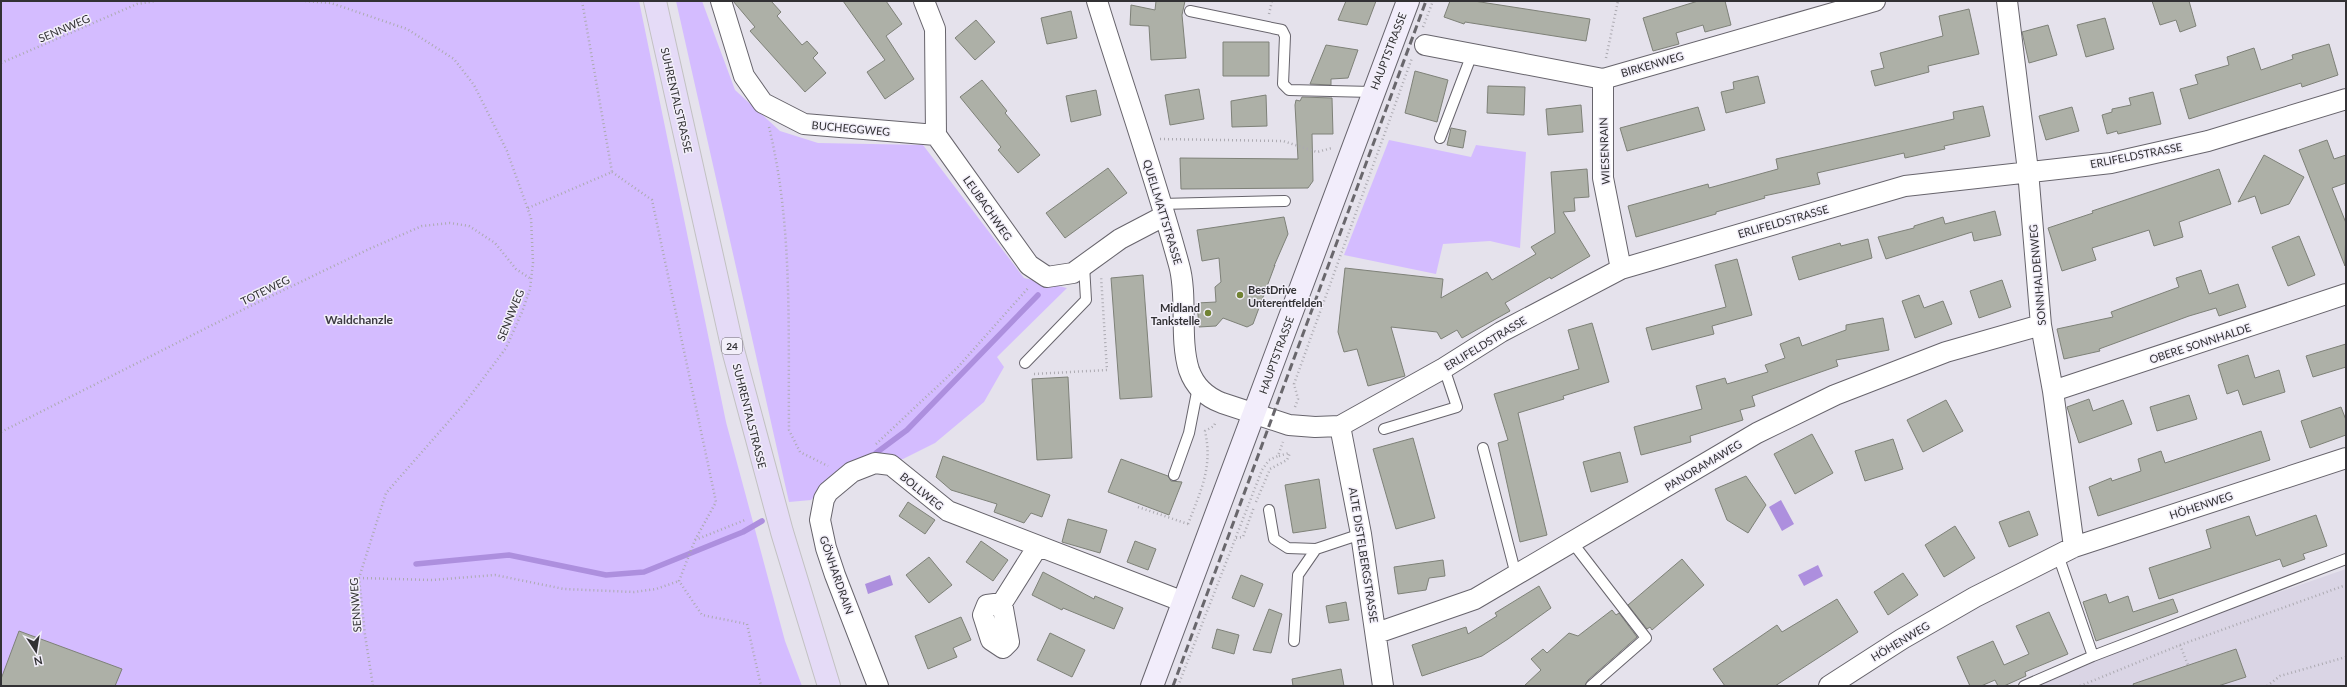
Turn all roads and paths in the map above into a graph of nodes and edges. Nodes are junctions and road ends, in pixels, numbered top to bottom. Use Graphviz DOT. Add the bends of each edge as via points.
graph roads {
  1 [pos="156,1"];
  2 [pos="305,1"];
  3 [pos="582,1"];
  4 [pos="655,1"];
  5 [pos="721,1"];
  6 [pos="924,1"];
  7 [pos="1097,1"];
  8 [pos="1408,1"];
  9 [pos="1433,1"];
  10 [pos="1618,1"];
  11 [pos="1875,1"];
  12 [pos="2007,1"];
  13 [pos="1190,11"];
  14 [pos="1421,41"];
  15 [pos="1472,54"];
  16 [pos="1,62"];
  17 [pos="1602,78"];
  18 [pos="1372,92"];
  19 [pos="2346,99"];
  20 [pos="763,103"];
  21 [pos="936,135"];
  22 [pos="1440,138"];
  23 [pos="1140,139"];
  24 [pos="1352,147"];
  25 [pos="2028,171"];
  26 [pos="612,172"];
  27 [pos="1286,201"];
  28 [pos="528,208"];
  29 [pos="1163,210"];
  30 [pos="1100,253"];
  31 [pos="1084,265"];
  32 [pos="1620,269"];
  33 [pos="1041,274"];
  34 [pos="531,279"];
  35 [pos="2346,294"];
  36 [pos="2042,325"];
  37 [pos="1025,363"];
  38 [pos="1444,368"];
  39 [pos="1198,388"];
  40 [pos="2053,391"];
  41 [pos="1255,413"];
  42 [pos="1289,425"];
  43 [pos="1340,426"];
  44 [pos="1210,428"];
  45 [pos="1384,428"];
  46 [pos="1,432"];
  47 [pos="874,446"];
  48 [pos="1483,448"];
  49 [pos="1278,456"];
  50 [pos="2346,458"];
  51 [pos="852,472"];
  52 [pos="1174,475"];
  53 [pos="1252,505"];
  54 [pos="1138,507"];
  55 [pos="1269,510"];
  56 [pos="1252,512"];
  57 [pos="745,520"];
  58 [pos="1188,524"];
  59 [pos="1194,526"];
  60 [pos="1361,534"];
  61 [pos="1236,538"];
  62 [pos="695,540"];
  63 [pos="1572,542"];
  64 [pos="1038,546"];
  65 [pos="1316,549"];
  66 [pos="2066,551"];
  67 [pos="2346,559"];
  68 [pos="1516,575"];
  69 [pos="359,578"];
  70 [pos="679,581"];
  71 [pos="2346,586"];
  72 [pos="1184,602"];
  73 [pos="1002,603"];
  74 [pos="1377,633"];
  75 [pos="1294,640"];
  76 [pos="2180,644"];
  77 [pos="2093,656"];
  78 [pos="2346,657"];
  79 [pos="2188,665"];
  80 [pos="374,686"];
  81 [pos="761,686"];
  82 [pos="829,686"];
  83 [pos="878,686"];
  84 [pos="1152,686"];
  85 [pos="1178,686"];
  86 [pos="1383,686"];
  87 [pos="1591,686"];
  88 [pos="1829,686"];
  89 [pos="2024,686"];
  90 [pos="2080,686"];
  91 [pos="2267,686"];
  1 -- 16 [label="path, SENNWEG" via="138,4"];
  2 -- 28 [label="path, SENNWEG" via="331,3 407,29 454,59 474,85 507,150"];
  3 -- 26 [label="path"];
  4 -- 82 [label="main road, SUHRENTALSTRASSE / 24" via="741,381 782,532"];
  5 -- 20 [label="street, BUCHEGGWEG" via="744,76"];
  6 -- 21 [label="street" via="935,30"];
  7 -- 23 [label="street, QUELLMATTSTRASSE"];
  8 -- 18 [label="main road, HAUPTSTRASSE"];
  9 -- 14 [label="path"];
  10 -- 17 [label="path"];
  11 -- 17 [label="street, BIRKENWEG"];
  12 -- 25 [label="street, SONNHALDENWEG"];
  13 -- 18 [label="lane" via="1282,30 1285,36 1283,84 1289,90"];
  14 -- 15 [label="street, BIRKENWEG"];
  14 -- 42 [label="path" via="1294,384 1298,399"];
  15 -- 17 [label="street, BIRKENWEG"];
  15 -- 22 [label="lane"];
  17 -- 32 [label="street, WIESENRAIN" via="1603,178"];
  18 -- 24 [label="main road, HAUPTSTRASSE"];
  19 -- 25 [label="street, ERLIFELDSTRASSE" via="2193,144 2110,163"];
  20 -- 21 [label="street, BUCHEGGWEG" via="804,124"];
  20 -- 51 [label="path" via="775,152 786,239 789,430 800,452 823,465"];
  21 -- 33 [label="street, LEUBACHWEG" via="1029,265"];
  23 -- 24 [label="path" via="1283,140 1317,152 1340,146"];
  23 -- 29 [label="street, QUELLMATTSTRASSE"];
  24 -- 41 [label="main road, HAUPTSTRASSE"];
  25 -- 32 [label="street, ERLIFELDSTRASSE" via="1905,186"];
  25 -- 36 [label="street, SONNHALDENWEG"];
  26 -- 28 [label="path"];
  26 -- 62 [label="path" via="652,200 716,502"];
  27 -- 29 [label="lane"];
  28 -- 34 [label="path, SENNWEG" via="532,233"];
  29 -- 30 [label="street"];
  29 -- 39 [label="street, QUELLMATTSTRASSE" via="1180,267 1186,355"];
  30 -- 31 [label="street"];
  30 -- 37 [label="path" via="1107,370 1026,374"];
  31 -- 33 [label="street" via="1073,273 1047,277"];
  31 -- 37 [label="lane" via="1086,300"];
  32 -- 38 [label="street, ERLIFELDSTRASSE" via="1501,332"];
  33 -- 47 [label="path" via="958,367"];
  34 -- 46 [label="path, TOTEWEG" via="516,269 495,243 469,226 450,223 422,226 241,311"];
  34 -- 69 [label="path, SENNWEG" via="522,312 506,348 464,404 386,493"];
  35 -- 40 [label="street, OBERE SONNHALDE"];
  36 -- 40 [label="street, SONNHALDENWEG"];
  36 -- 63 [label="street, PANORAMAWEG" via="1946,352 1835,395 1757,432"];
  38 -- 43 [label="street, ERLIFELDSTRASSE"];
  38 -- 45 [label="lane" via="1457,407"];
  39 -- 41 [label="street, QUELLMATTSTRASSE" via="1212,399"];
  39 -- 52 [label="lane" via="1191,426"];
  40 -- 66 [label="street, SONNHALDENWEG"];
  41 -- 42 [label="street, ERLIFELDSTRASSE"];
  41 -- 72 [label="main road, HAUPTSTRASSE"];
  42 -- 43 [label="street, ERLIFELDSTRASSE"];
  42 -- 49 [label="path"];
  43 -- 60 [label="street, ALTE DISTELBERGSTRASSE" via="1348,454"];
  44 -- 58 [label="path" via="1205,430 1209,455 1203,487"];
  48 -- 68 [label="lane"];
  49 -- 53 [label="path" via="1290,453 1287,460 1270,469 1255,506"];
  49 -- 61 [label="path" via="1264,464"];
  50 -- 66 [label="street, HÖHENWEG"];
  51 -- 64 [label="street, BOLLWEG" via="875,463 891,465 948,511"];
  51 -- 83 [label="street, GÖNHARDRAIN" via="828,492 820,520 835,575"];
  54 -- 58 [label="path"];
  55 -- 65 [label="lane" via="1274,539 1288,548"];
  56 -- 61 [label="path" via="1243,537"];
  57 -- 62 [label="path"];
  58 -- 59 [label="path"];
  60 -- 65 [label="lane"];
  60 -- 74 [label="street, ALTE DISTELBERGSTRASSE"];
  61 -- 85 [label="path"];
  62 -- 70 [label="path"];
  63 -- 68 [label="street, PANORAMAWEG"];
  63 -- 87 [label="lane" via="1646,638"];
  64 -- 72 [label="street, BOLLWEG"];
  64 -- 73 [label="street"];
  65 -- 75 [label="lane" via="1298,575"];
  66 -- 77 [label="lane"];
  66 -- 88 [label="street, HÖHENWEG" via="1975,597 1902,639"];
  67 -- 77 [label="lane"];
  68 -- 74 [label="street, PANORAMAWEG" via="1475,599"];
  69 -- 70 [label="path" via="432,580 495,575 564,589 634,592 656,589"];
  69 -- 80 [label="path, SENNWEG"];
  70 -- 81 [label="path" via="702,615 746,624"];
  71 -- 76 [label="path"];
  72 -- 84 [label="main road, HAUPTSTRASSE"];
  74 -- 86 [label="street, ALTE DISTELBERGSTRASSE"];
  76 -- 79 [label="path"];
  76 -- 90 [label="path"];
  77 -- 89 [label="lane"];
  78 -- 91 [label="path" via="2280,676"];
}
